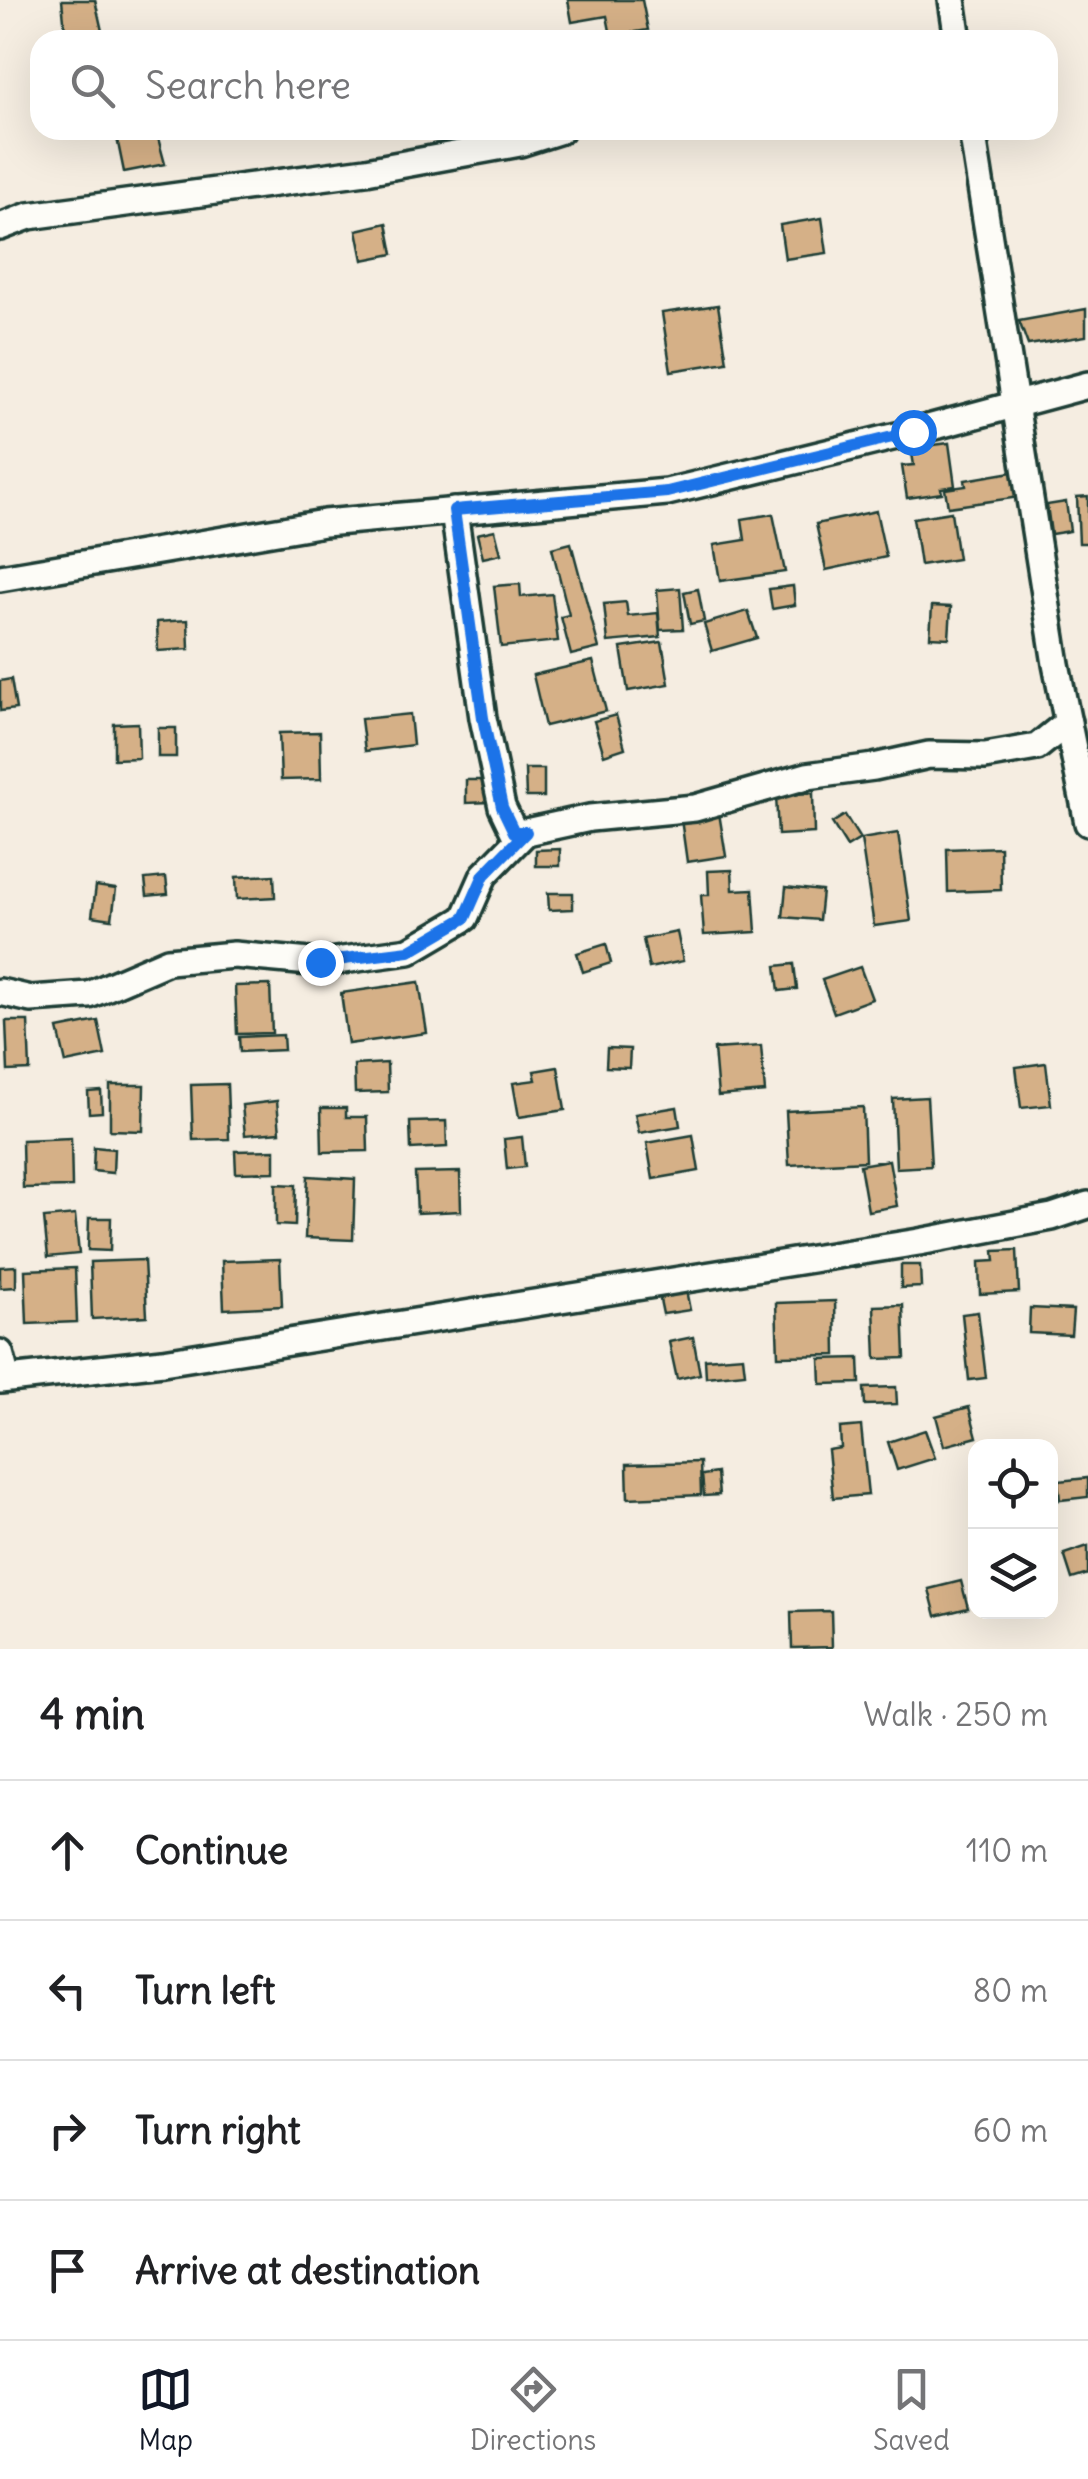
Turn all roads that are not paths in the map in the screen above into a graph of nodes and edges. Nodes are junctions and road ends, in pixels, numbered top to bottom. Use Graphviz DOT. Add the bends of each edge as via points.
graph roads {
  1 [pos="952,0"];
  2 [pos="956,30"];
  3 [pos="529,140"];
  4 [pos="974,140"];
  5 [pos="0,226"];
  6 [pos="1088,385"];
  7 [pos="1016,403"];
  8 [pos="454,510"];
  9 [pos="0,578"];
  10 [pos="1068,722"];
  11 [pos="1088,822"];
  12 [pos="526,832"];
  13 [pos="0,992"];
  14 [pos="1088,1205"];
  15 [pos="0,1353"];
  16 [pos="3,1380"];
  1 -- 2 [label="street"];
  3 -- 5 [label="street" via="366,171 29,216"];
  4 -- 7 [label="street"];
  6 -- 7 [label="street"];
  7 -- 8 [label="street" via="667,492"];
  7 -- 10 [label="street"];
  8 -- 9 [label="street" via="324,523"];
  8 -- 12 [label="street" via="498,790 514,832"];
  10 -- 11 [label="street"];
  10 -- 12 [label="street" via="1037,747 985,756 929,754 807,776 694,808"];
  12 -- 13 [label="street" via="484,875 465,918 409,951 320,962 234,955 168,961 89,995 31,1000"];
  14 -- 16 [label="street" via="899,1245 163,1362"];
  15 -- 16 [label="street"];
}
